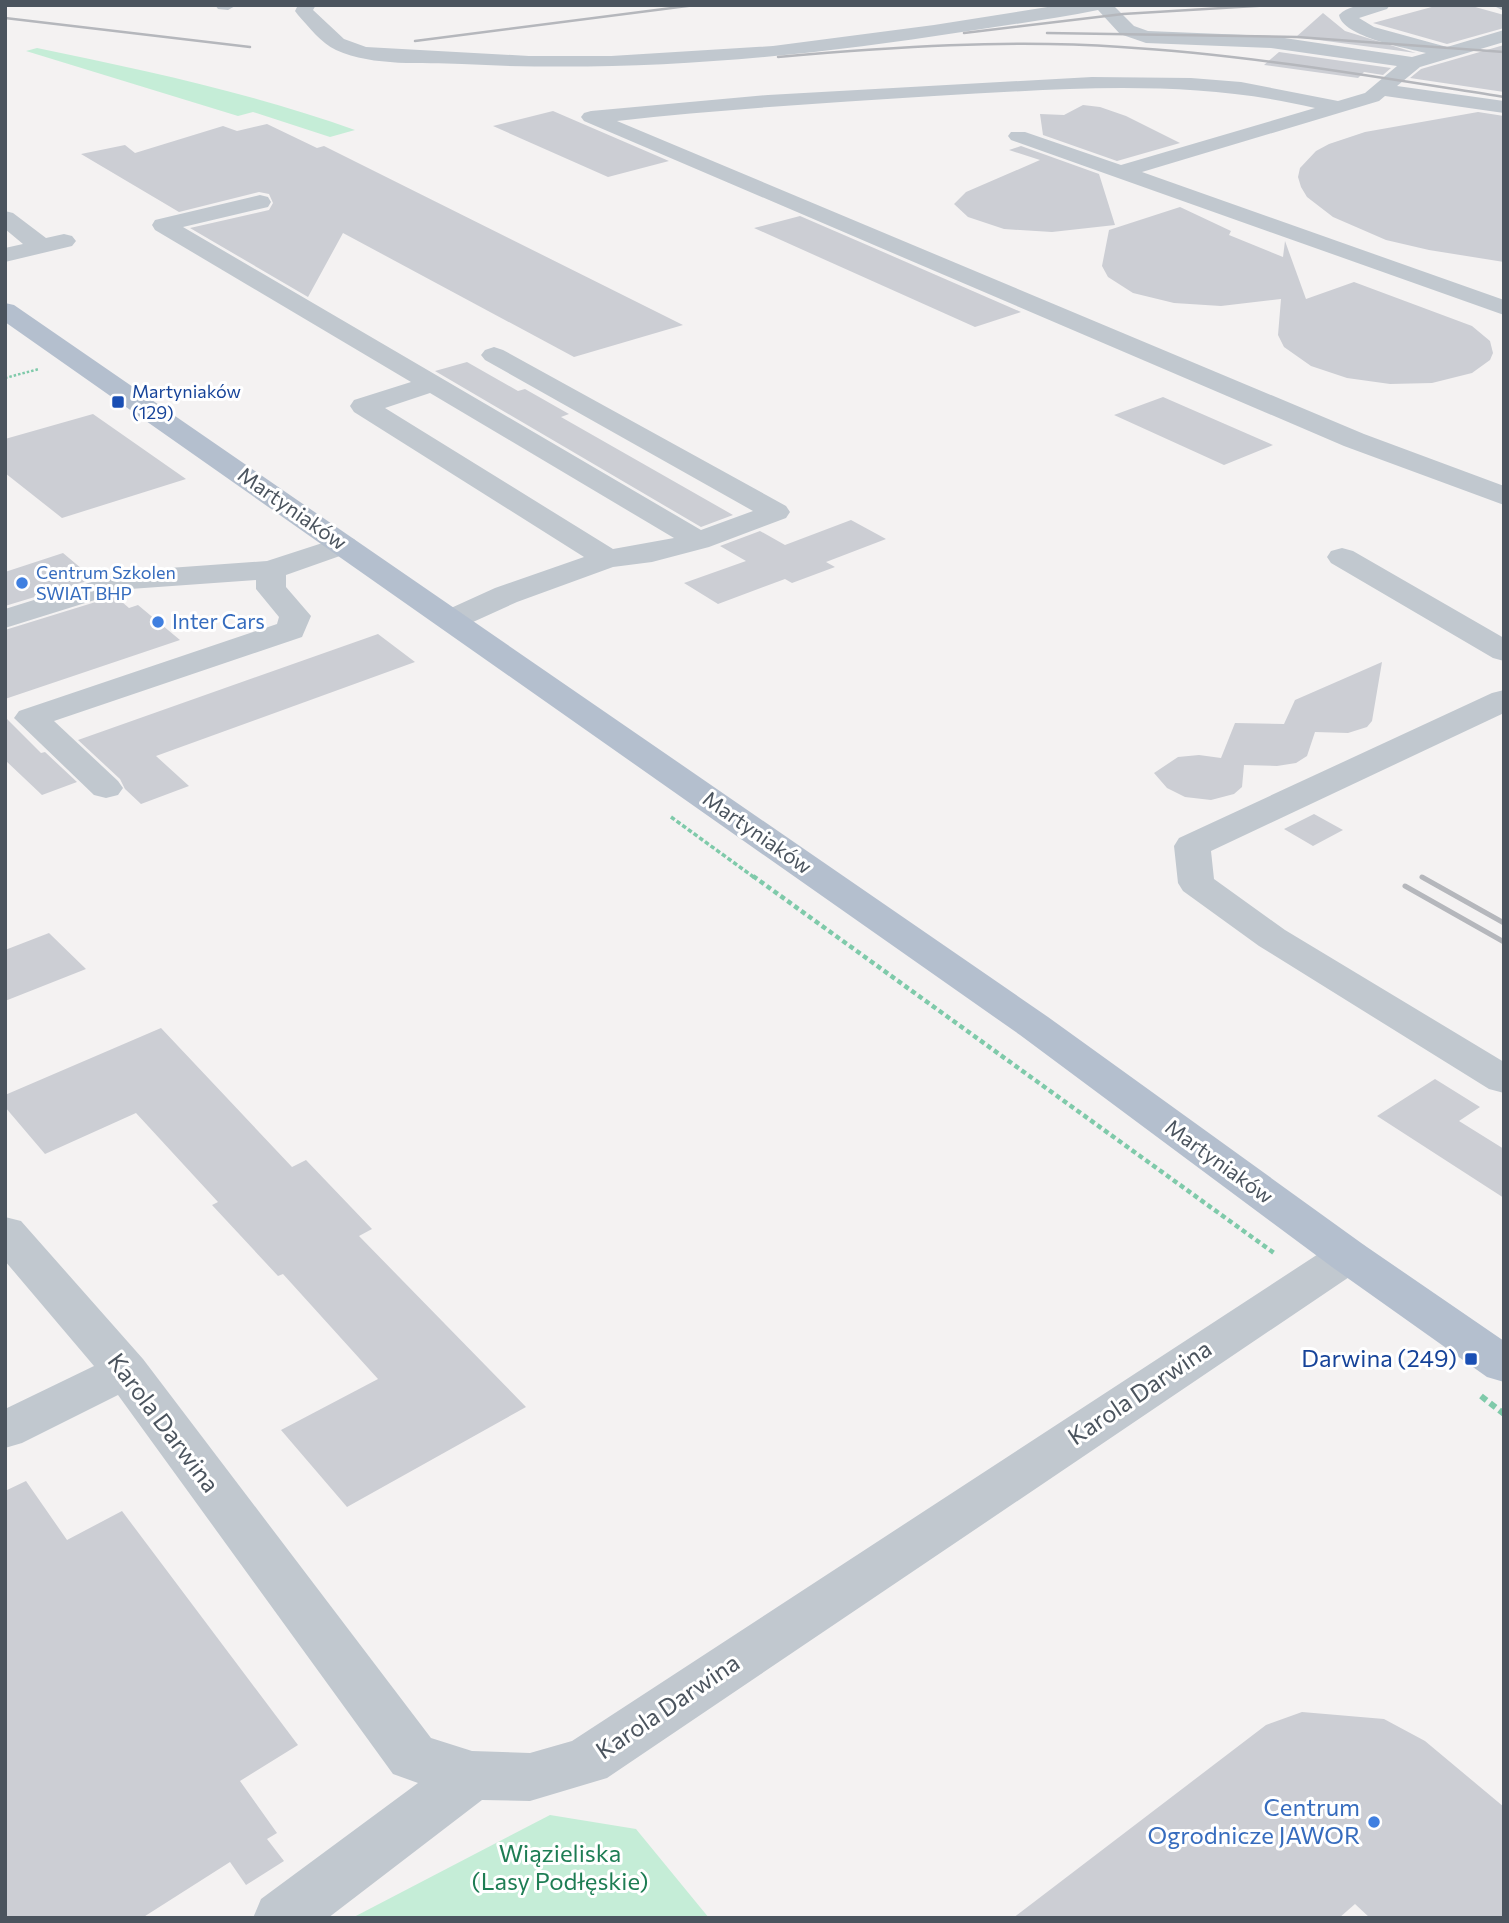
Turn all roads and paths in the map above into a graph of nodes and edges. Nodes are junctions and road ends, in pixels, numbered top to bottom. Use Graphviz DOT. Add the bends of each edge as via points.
graph roads {
  1 [pos="307,5"];
  2 [pos="1094,5"];
  3 [pos="1103,5"];
  4 [pos="1381,5"];
  5 [pos="1504,36"];
  6 [pos="1447,52"];
  7 [pos="1413,63"];
  8 [pos="1383,90"];
  9 [pos="1338,107"];
  10 [pos="1504,107"];
  11 [pos="1018,136"];
  12 [pos="1120,172"];
  13 [pos="260,202"];
  14 [pos="5,218"];
  15 [pos="64,241"];
  16 [pos="41,246"];
  17 [pos="5,255"];
  18 [pos="1504,308"];
  19 [pos="5,310"];
  20 [pos="494,355"];
  21 [pos="433,384"];
  22 [pos="1504,496"];
  23 [pos="699,541"];
  24 [pos="344,545"];
  25 [pos="1342,557"];
  26 [pos="608,559"];
  27 [pos="271,570"];
  28 [pos="5,620"];
  29 [pos="451,620"];
  30 [pos="1504,651"];
  31 [pos="1504,700"];
  32 [pos="106,788"];
  33 [pos="670,816"];
  34 [pos="1504,1080"];
  35 [pos="5,1232"];
  36 [pos="1274,1253"];
  37 [pos="1348,1256"];
  38 [pos="1504,1365"];
  39 [pos="126,1371"];
  40 [pos="5,1430"];
  41 [pos="472,1775"];
  42 [pos="282,1918"];
  1 -- 2 [label="street" via="304,11 333,39 358,50 573,62 781,51"];
  3 -- 7 [label="street" via="1127,30 1146,37 1271,42"];
  4 -- 6 [label="street" via="1348,19 1367,30"];
  5 -- 6 [label="street"];
  6 -- 7 [label="street"];
  7 -- 8 [label="street"];
  8 -- 9 [label="street"];
  8 -- 10 [label="street"];
  9 -- 12 [label="street"];
  9 -- 22 [label="street" via="1244,88 1098,83 778,100 592,117 1354,440"];
  11 -- 12 [label="street"];
  12 -- 18 [label="street"];
  13 -- 21 [label="street" via="163,225"];
  14 -- 16 [label="street"];
  15 -- 16 [label="street"];
  16 -- 17 [label="street"];
  19 -- 24 [label="main road, Martyniaków"];
  20 -- 23 [label="street" via="776,512"];
  21 -- 23 [label="street"];
  21 -- 26 [label="street" via="363,406"];
  23 -- 26 [label="street"];
  24 -- 27 [label="street"];
  24 -- 29 [label="main road, Martyniaków"];
  25 -- 30 [label="street"];
  26 -- 29 [label="street"];
  27 -- 28 [label="street" via="127,580"];
  27 -- 32 [label="street" via="271,589 295,616 291,630 32,718"];
  29 -- 37 [label="main road, Martyniaków" via="1034,1026"];
  31 -- 34 [label="street" via="1192,846 1196,883 1272,938"];
  33 -- 36 [label="path"];
  35 -- 39 [label="street, Karola Darwina"];
  37 -- 38 [label="main road, Martyniaków"];
  37 -- 41 [label="street, Karola Darwina" via="587,1761 530,1777"];
  39 -- 40 [label="street"];
  39 -- 41 [label="street, Karola Darwina" via="413,1757"];
  41 -- 42 [label="street"];
}
